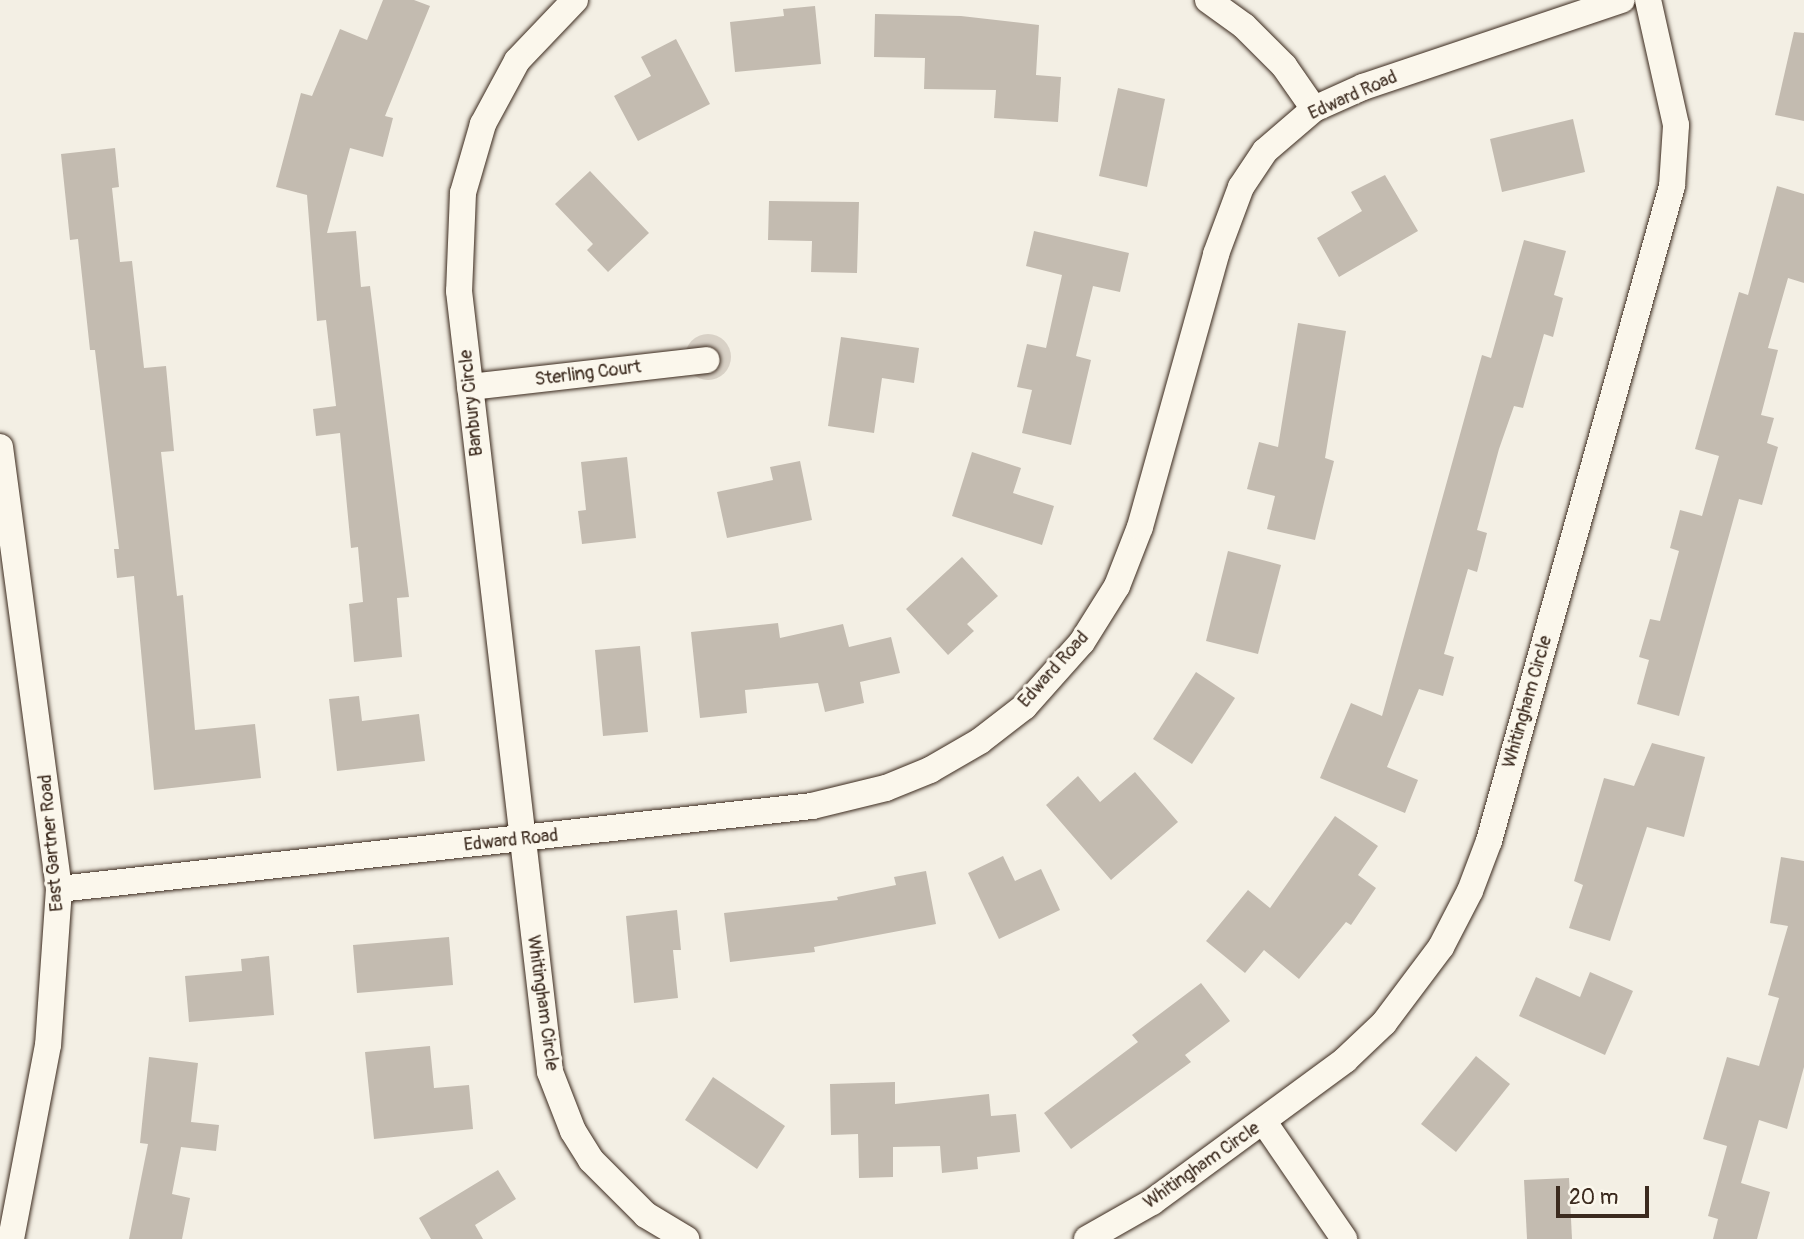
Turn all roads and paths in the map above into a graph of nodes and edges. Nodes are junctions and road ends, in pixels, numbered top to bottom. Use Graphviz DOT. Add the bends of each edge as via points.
graph roads {
  1 [pos="575,0"];
  2 [pos="1208,0"];
  3 [pos="1622,0"];
  4 [pos="1648,0"];
  5 [pos="1314,109"];
  6 [pos="706,360"];
  7 [pos="470,387"];
  8 [pos="0,447"];
  9 [pos="521,840"];
  10 [pos="59,889"];
  11 [pos="1264,1122"];
  12 [pos="9,1200"];
  13 [pos="11,1239"];
  14 [pos="686,1239"];
  15 [pos="1087,1239"];
  16 [pos="1344,1239"];
  1 -- 7 [label="street, Banbury Circle" via="517,61 473,150 457,244"];
  2 -- 5 [label="street" via="1244,26 1284,66"];
  3 -- 5 [label="street, Edward Road" via="1363,87"];
  4 -- 11 [label="street, Whitingham Circle" via="1673,99 1676,155 1672,186 1489,841 1441,947 1384,1023 1345,1060"];
  5 -- 9 [label="street, Edward Road" via="1284,131 1241,187 1216,254 1140,527 1116,586 1083,642 1024,707 980,741 930,770 844,800"];
  6 -- 7 [label="street, Sterling Court"];
  7 -- 9 [label="street, Banbury Circle"];
  8 -- 10 [label="street, East Gartner Road"];
  9 -- 10 [label="street, Edward Road"];
  9 -- 14 [label="street, Whitingham Circle" via="542,1021 560,1101 591,1160 617,1191"];
  10 -- 12 [label="street, East Gartner Road" via="48,1045"];
  11 -- 15 [label="street, Whitingham Circle" via="1152,1202"];
  11 -- 16 [label="street"];
  12 -- 13 [label="street, East Gartner Road"];
}
